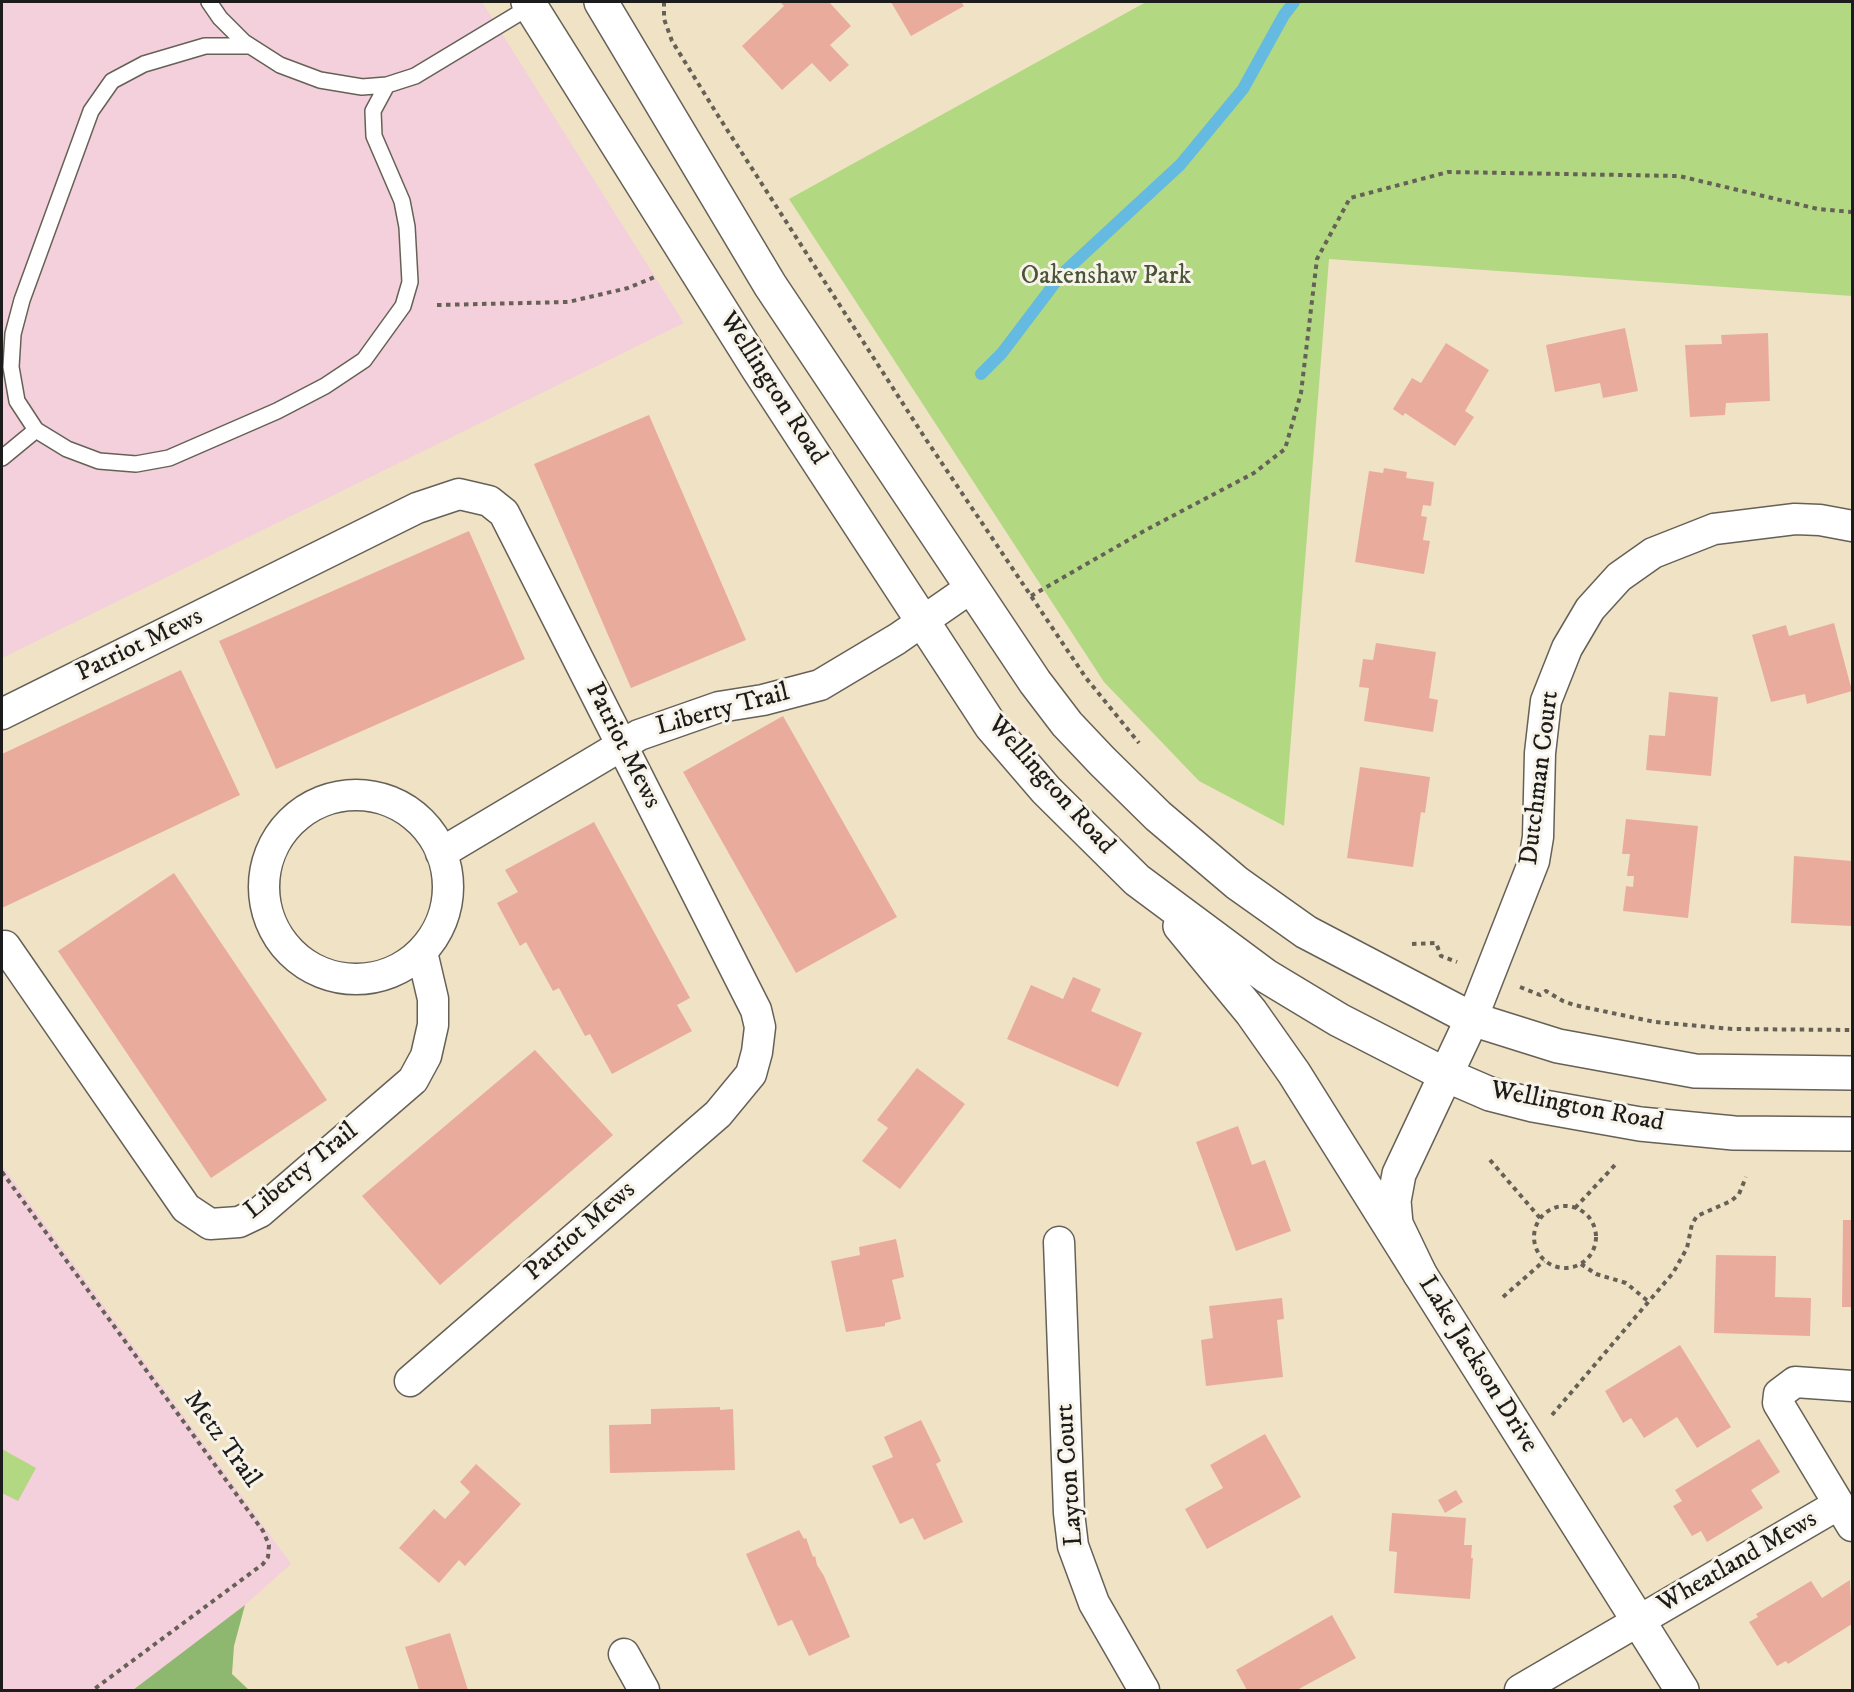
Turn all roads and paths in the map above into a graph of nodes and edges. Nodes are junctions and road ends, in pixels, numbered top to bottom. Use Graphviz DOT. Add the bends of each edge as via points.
graph roads {
  1 [pos="209,2"];
  2 [pos="601,2"];
  3 [pos="664,2"];
  4 [pos="533,3"];
  5 [pos="250,45"];
  6 [pos="387,85"];
  7 [pos="1852,212"];
  8 [pos="668,270"];
  9 [pos="436,305"];
  10 [pos="36,430"];
  11 [pos="2,458"];
  12 [pos="1852,526"];
  13 [pos="972,587"];
  14 [pos="1032,596"];
  15 [pos="922,622"];
  16 [pos="2,714"];
  17 [pos="622,745"];
  18 [pos="1141,745"];
  19 [pos="441,852"];
  20 [pos="1150,890"];
  21 [pos="1408,944"];
  22 [pos="5,946"];
  23 [pos="422,952"];
  24 [pos="1441,956"];
  25 [pos="1540,995"];
  26 [pos="1472,1019"];
  27 [pos="1852,1030"];
  28 [pos="1852,1073"];
  29 [pos="1446,1075"];
  30 [pos="1852,1134"];
  31 [pos="1490,1160"];
  32 [pos="1615,1165"];
  33 [pos="2,1172"];
  34 [pos="1746,1178"];
  35 [pos="1575,1208"];
  36 [pos="1540,1218"];
  37 [pos="1059,1242"];
  38 [pos="1544,1261"];
  39 [pos="1581,1264"];
  40 [pos="1420,1274"];
  41 [pos="1503,1297"];
  42 [pos="1649,1302"];
  43 [pos="410,1381"];
  44 [pos="1852,1386"];
  45 [pos="1527,1446"];
  46 [pos="1846,1515"];
  47 [pos="1637,1622"];
  48 [pos="624,1654"];
  49 [pos="93,1690"];
  50 [pos="645,1690"];
  51 [pos="1144,1690"];
  52 [pos="1520,1690"];
  53 [pos="1682,1690"];
  1 -- 5 [label="lane" via="220,18"];
  2 -- 13 [label="main road" via="770,285"];
  3 -- 14 [label="path" via="666,28 687,66 925,438"];
  4 -- 6 [label="lane" via="415,76"];
  4 -- 15 [label="main road, Wellington Road" via="746,349"];
  5 -- 6 [label="lane" via="280,65 320,80 362,87"];
  5 -- 10 [label="lane" via="205,45 144,64 112,81 91,111 13,334 11,367 18,401"];
  6 -- 10 [label="lane" via="373,111 374,136 402,201 410,282 404,306 364,360 277,411 158,460 136,465 99,461 67,449"];
  7 -- 14 [label="path" via="1818,209 1679,176 1448,172 1350,198 1317,259 1301,393 1286,449 1254,473"];
  8 -- 9 [label="path" via="628,288 568,302"];
  10 -- 11 [label="lane"];
  12 -- 26 [label="street, Dutchman Court" via="1796,519 1714,530 1653,554 1618,577 1590,609 1563,657 1546,701 1534,861"];
  13 -- 15 [label="street, Liberty Trail"];
  13 -- 26 [label="main road" via="1067,724 1158,816 1237,884 1306,932"];
  14 -- 18 [label="path" via="1086,678"];
  15 -- 17 [label="street, Liberty Trail" via="819,685 719,707 672,722"];
  15 -- 20 [label="main road, Wellington Road" via="1021,762"];
  16 -- 17 [label="street, Patriot Mews" via="417,508 459,494 489,501 504,513"];
  17 -- 19 [label="street, Liberty Trail"];
  17 -- 43 [label="street, Patriot Mews" via="756,1010 760,1027 751,1074 718,1114"];
  19 -- 23 [label="street" via="446,863 446,911"];
  19 -- 23 [label="street" via="422,822 402,807 356,794 310,807 290,822 275,841 267,863 263,887 275,933 290,952 310,967 332,976 356,979 402,967"];
  20 -- 29 [label="main road, Wellington Road" via="1266,976 1339,1020"];
  20 -- 40 [label="main road" via="1251,1011"];
  21 -- 24 [label="path" via="1436,943"];
  22 -- 23 [label="street, Liberty Trail" via="186,1208 210,1224 239,1222 260,1212 413,1080 426,1056 433,1025 433,999"];
  25 -- 27 [label="path" via="1546,991 1574,1005 1677,1025"];
  26 -- 28 [label="main road" via="1558,1046 1695,1071"];
  26 -- 29 [label="main road, Lake Jackson Drive"];
  29 -- 30 [label="main road, Wellington Road" via="1490,1094 1533,1105 1640,1124 1734,1133"];
  29 -- 40 [label="main road, Lake Jackson Drive" via="1399,1174 1394,1201 1396,1224"];
  31 -- 36 [label="path"];
  32 -- 35 [label="path"];
  33 -- 49 [label="path, Metz Trail" via="269,1545 263,1564"];
  34 -- 42 [label="path" via="1731,1202 1697,1216 1681,1261"];
  35 -- 36 [label="path" via="1557,1207"];
  35 -- 39 [label="path" via="1593,1223 1596,1238 1592,1253"];
  36 -- 38 [label="path" via="1534,1239"];
  37 -- 51 [label="street, Layton Court" via="1073,1546 1094,1603"];
  38 -- 39 [label="path" via="1558,1268"];
  38 -- 41 [label="path"];
  39 -- 42 [label="path" via="1596,1274 1626,1283"];
  40 -- 45 [label="main road, Lake Jackson Drive"];
  42 -- 45 [label="path"];
  44 -- 46 [label="street, Wheatland Mews" via="1796,1382 1779,1394 1778,1403"];
  45 -- 47 [label="main road, Lake Jackson Drive"];
  46 -- 47 [label="street, Wheatland Mews"];
  47 -- 52 [label="street, Wheatland Mews"];
  47 -- 53 [label="main road, Lake Jackson Drive"];
  48 -- 50 [label="street"];
}
